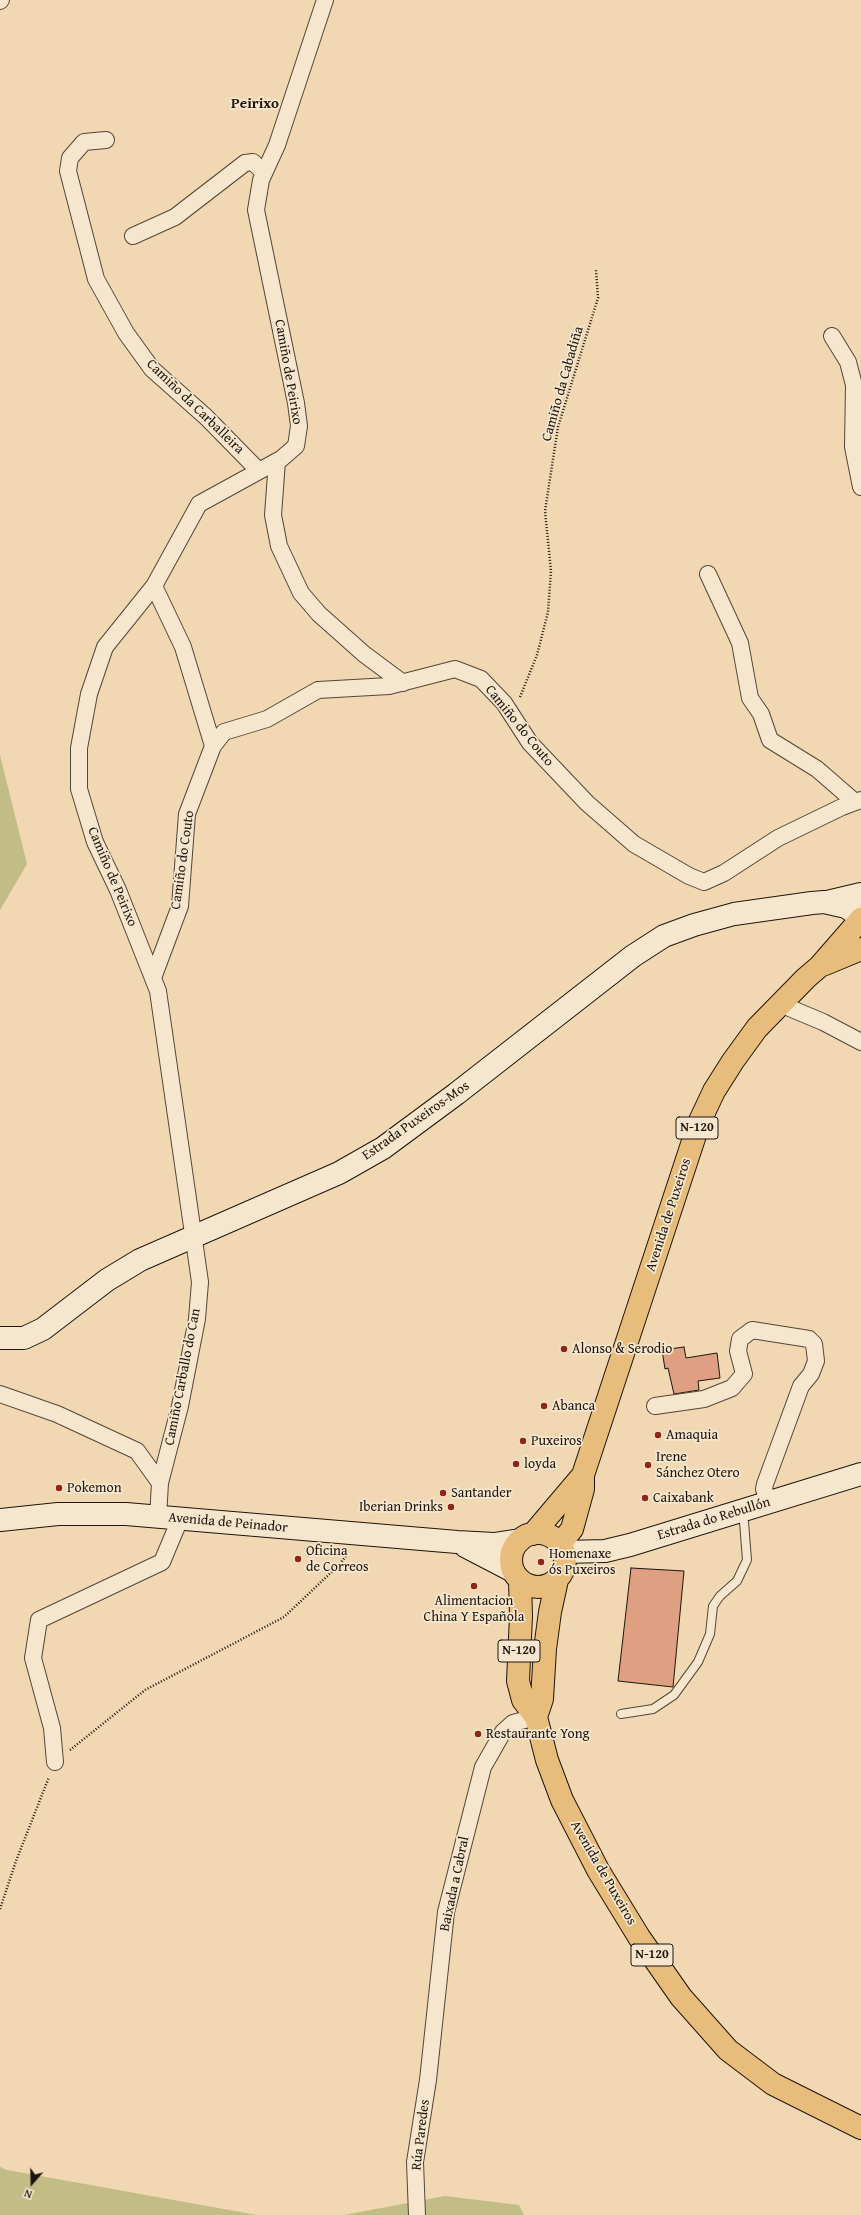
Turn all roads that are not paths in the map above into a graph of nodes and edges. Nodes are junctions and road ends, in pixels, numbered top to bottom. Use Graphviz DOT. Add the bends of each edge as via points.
graph roads {
  1 [pos="325,0"];
  2 [pos="106,140"];
  3 [pos="264,173"];
  4 [pos="133,236"];
  5 [pos="832,336"];
  6 [pos="277,461"];
  7 [pos="259,471"];
  8 [pos="861,487"];
  9 [pos="708,574"];
  10 [pos="154,586"];
  11 [pos="403,683"];
  12 [pos="213,746"];
  13 [pos="858,801"];
  14 [pos="861,894"];
  15 [pos="828,903"];
  16 [pos="861,918"];
  17 [pos="853,944"];
  18 [pos="153,978"];
  19 [pos="780,1004"];
  20 [pos="861,1042"];
  21 [pos="192,1237"];
  22 [pos="0,1338"];
  23 [pos="0,1394"];
  24 [pos="655,1406"];
  25 [pos="861,1474"];
  26 [pos="583,1475"];
  27 [pos="160,1483"];
  28 [pos="768,1502"];
  29 [pos="740,1511"];
  30 [pos="158,1517"];
  31 [pos="180,1519"];
  32 [pos="0,1520"];
  33 [pos="527,1537"];
  34 [pos="457,1542"];
  35 [pos="562,1548"];
  36 [pos="516,1576"];
  37 [pos="557,1580"];
  38 [pos="620,1714"];
  39 [pos="536,1717"];
  40 [pos="55,1762"];
  41 [pos="428,2080"];
  42 [pos="858,2124"];
  43 [pos="417,2215"];
  1 -- 3 [label="street, Camiño de Peirixo" via="277,145"];
  2 -- 7 [label="street, Camiño da Carballeira" via="84,142 70,158 68,171 96,279 126,333 152,369 206,417"];
  3 -- 4 [label="street" via="253,162 246,163 175,217"];
  3 -- 6 [label="street, Camiño de Peirixo" via="256,210 300,426 296,446"];
  5 -- 8 [label="street" via="848,362 854,385 853,447"];
  6 -- 7 [label="street, Camiño de Peirixo"];
  6 -- 11 [label="street" via="272,515 279,546 301,593 323,618 364,654"];
  7 -- 10 [label="street, Camiño de Peirixo" via="199,504"];
  9 -- 13 [label="street" via="740,643 750,698 761,714 770,740 817,769"];
  10 -- 12 [label="street" via="183,647"];
  10 -- 18 [label="street, Camiño de Peirixo" via="105,647 88,694 79,748 79,789 95,842 118,890"];
  11 -- 12 [label="street, Camiño do Couto" via="318,690 267,719 224,732"];
  11 -- 13 [label="street, Camiño do Couto" via="455,669 480,679 509,710 530,743 591,807 634,844 704,882 778,838"];
  12 -- 18 [label="street, Camiño do Couto" via="187,814 180,906"];
  14 -- 15 [label="street, Estrada Puxeiros-Mos"];
  15 -- 16 [label="street" via="846,907"];
  15 -- 17 [label="street" via="842,916"];
  15 -- 21 [label="street, Estrada Puxeiros-Mos" via="781,906 734,914 664,936 633,956 383,1148 339,1173"];
  16 -- 17 [label="highway"];
  17 -- 19 [label="highway, Avenida de Puxeiros / N-120" via="820,966"];
  18 -- 21 [label="street, Camiño de Peirixo" via="158,991"];
  19 -- 20 [label="street"];
  19 -- 26 [label="highway, Avenida de Puxeiros / N-120" via="757,1028 733,1060 699,1123"];
  21 -- 22 [label="street, Estrada Puxeiros-Mos" via="140,1260 107,1280 43,1329 24,1338"];
  21 -- 27 [label="street, Camiño Carballo do Can" via="200,1282 197,1319 180,1406"];
  23 -- 27 [label="street" via="57,1414 137,1451"];
  24 -- 28 [label="street" via="704,1399 732,1388 744,1374 738,1351 740,1339 752,1330 809,1339 814,1344 816,1360 811,1374 801,1386 765,1484"];
  25 -- 28 [label="street, Estrada do Rebullón"];
  26 -- 33 [label="highway, Avenida de Puxeiros / N-120"];
  26 -- 35 [label="highway, Avenida de Puxeiros / N-120" via="583,1489 572,1529"];
  27 -- 30 [label="street, Camiño Carballo do Can"];
  28 -- 29 [label="street, Estrada do Rebullón"];
  29 -- 35 [label="street, Estrada do Rebullón" via="605,1551"];
  29 -- 38 [label="lane" via="744,1522 747,1560 737,1581 713,1606 710,1634 698,1662 674,1695 653,1709"];
  30 -- 31 [label="street, Avenida de Peinador"];
  30 -- 32 [label="street, Avenida de Peinador" via="126,1514 58,1514"];
  31 -- 34 [label="street, Avenida de Peinador"];
  31 -- 40 [label="street" via="162,1562 39,1620 33,1658 52,1728"];
  33 -- 34 [label="street, Avenida de Peinador" via="494,1544"];
  33 -- 35 [label="highway" via="550,1536"];
  33 -- 36 [label="highway, N-120" via="512,1552 511,1559"];
  34 -- 36 [label="street, Avenida de Peinador"];
  35 -- 37 [label="highway, N-120" via="565,1567"];
  36 -- 37 [label="highway" via="534,1588 550,1585"];
  36 -- 39 [label="highway, Avenida de Puxeiros / N-120" via="521,1616 518,1681 523,1700"];
  37 -- 39 [label="highway, N-120" via="545,1649 542,1699"];
  39 -- 41 [label="street, Baixada a Cabral" via="513,1723 503,1732 483,1767 446,1912"];
  39 -- 42 [label="highway, Avenida de Puxeiros / N-120" via="547,1760 562,1800 598,1870 639,1937 681,1997 728,2050 773,2084 819,2108"];
  41 -- 43 [label="street, Rúa Paredes" via="415,2162"];
}
